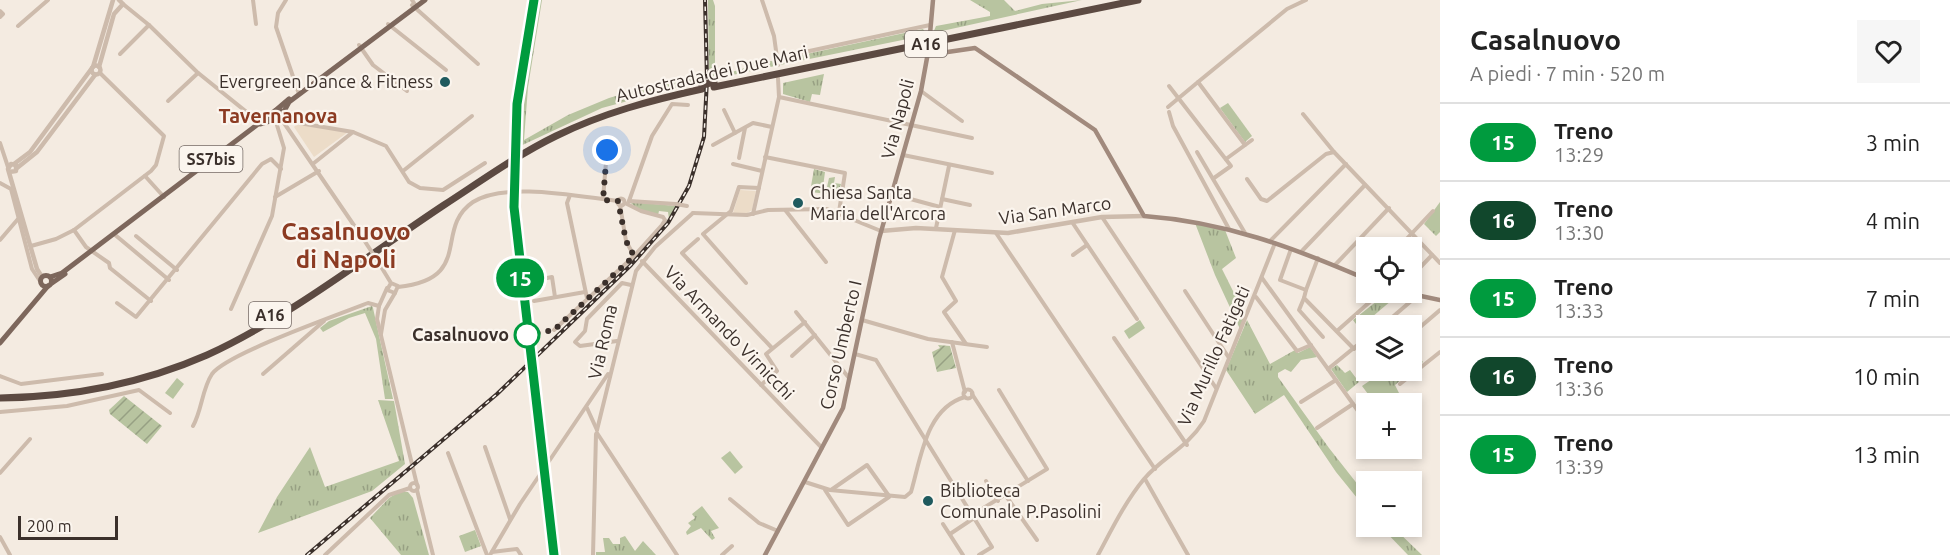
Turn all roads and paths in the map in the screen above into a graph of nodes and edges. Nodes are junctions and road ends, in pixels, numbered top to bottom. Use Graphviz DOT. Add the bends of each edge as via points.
graph roads {
  1 [pos="48,0"];
  2 [pos="113,0"];
  3 [pos="253,0"];
  4 [pos="286,0"];
  5 [pos="425,0"];
  6 [pos="762,0"];
  7 [pos="933,0"];
  8 [pos="1115,0"];
  9 [pos="1138,0"];
  10 [pos="1306,0"];
  11 [pos="121,2"];
  12 [pos="414,4"];
  13 [pos="0,11"];
  14 [pos="0,17"];
  15 [pos="256,24"];
  16 [pos="149,25"];
  17 [pos="389,25"];
  18 [pos="930,25"];
  19 [pos="18,26"];
  20 [pos="930,34"];
  21 [pos="360,47"];
  22 [pos="929,47"];
  23 [pos="120,54"];
  24 [pos="927,55"];
  25 [pos="777,58"];
  26 [pos="478,63"];
  27 [pos="777,65"];
  28 [pos="95,67"];
  29 [pos="447,70"];
  30 [pos="198,73"];
  31 [pos="97,74"];
  32 [pos="778,78"];
  33 [pos="1198,82"];
  34 [pos="714,85"];
  35 [pos="1169,86"];
  36 [pos="406,91"];
  37 [pos="921,91"];
  38 [pos="298,93"];
  39 [pos="779,97"];
  40 [pos="1180,97"];
  41 [pos="168,101"];
  42 [pos="688,105"];
  43 [pos="724,110"];
  44 [pos="274,111"];
  45 [pos="1303,114"];
  46 [pos="472,116"];
  47 [pos="280,118"];
  48 [pos="962,121"];
  49 [pos="260,123"];
  50 [pos="911,124"];
  51 [pos="772,127"];
  52 [pos="745,128"];
  53 [pos="353,132"];
  54 [pos="735,133"];
  55 [pos="972,138"];
  56 [pos="1252,140"];
  57 [pos="0,143"];
  58 [pos="712,145"];
  59 [pos="1245,145"];
  60 [pos="607,150"];
  61 [pos="1197,152"];
  62 [pos="1334,152"];
  63 [pos="903,155"];
  64 [pos="765,157"];
  65 [pos="739,158"];
  66 [pos="1226,159"];
  67 [pos="508,160"];
  68 [pos="314,163"];
  69 [pos="484,163"];
  70 [pos="733,164"];
  71 [pos="1346,164"];
  72 [pos="15,166"];
  73 [pos="949,166"];
  74 [pos="281,169"];
  75 [pos="10,170"];
  76 [pos="319,171"];
  77 [pos="403,171"];
  78 [pos="762,171"];
  79 [pos="992,174"];
  80 [pos="145,176"];
  81 [pos="1214,178"];
  82 [pos="1247,179"];
  83 [pos="0,183"];
  84 [pos="1365,184"];
  85 [pos="759,188"];
  86 [pos="892,194"];
  87 [pos="570,195"];
  88 [pos="164,196"];
  89 [pos="275,198"];
  90 [pos="942,199"];
  91 [pos="603,200"];
  92 [pos="623,202"];
  93 [pos="970,205"];
  94 [pos="940,207"];
  95 [pos="1389,208"];
  96 [pos="785,210"];
  97 [pos="1433,211"];
  98 [pos="839,212"];
  99 [pos="693,213"];
  100 [pos="753,214"];
  101 [pos="727,215"];
  102 [pos="1144,216"];
  103 [pos="1102,217"];
  104 [pos="19,219"];
  105 [pos="1072,222"];
  106 [pos="936,228"];
  107 [pos="955,229"];
  108 [pos="1229,229"];
  109 [pos="74,230"];
  110 [pos="881,231"];
  111 [pos="996,233"];
  112 [pos="1245,233"];
  113 [pos="1412,233"];
  114 [pos="114,234"];
  115 [pos="136,236"];
  116 [pos="1408,237"];
  117 [pos="698,239"];
  118 [pos="0,240"];
  119 [pos="1273,242"];
  120 [pos="1087,245"];
  121 [pos="31,246"];
  122 [pos="1291,248"];
  123 [pos="92,252"];
  124 [pos="1301,252"];
  125 [pos="1072,255"];
  126 [pos="1432,255"];
  127 [pos="634,256"];
  128 [pos="1318,258"];
  129 [pos="642,261"];
  130 [pos="826,262"];
  131 [pos="1440,263"];
  132 [pos="1335,265"];
  133 [pos="1422,266"];
  134 [pos="177,270"];
  135 [pos="36,272"];
  136 [pos="1356,274"];
  137 [pos="1262,277"];
  138 [pos="542,279"];
  139 [pos="169,280"];
  140 [pos="46,281"];
  141 [pos="391,283"];
  142 [pos="746,283"];
  143 [pos="631,285"];
  144 [pos="398,287"];
  145 [pos="387,288"];
  146 [pos="1306,290"];
  147 [pos="1185,291"];
  148 [pos="585,292"];
  149 [pos="395,293"];
  150 [pos="555,297"];
  151 [pos="1256,297"];
  152 [pos="1422,297"];
  153 [pos="587,298"];
  154 [pos="1304,298"];
  155 [pos="151,300"];
  156 [pos="1440,300"];
  157 [pos="534,301"];
  158 [pos="117,303"];
  159 [pos="1369,303"];
  160 [pos="1409,303"];
  161 [pos="379,306"];
  162 [pos="231,309"];
  163 [pos="1440,310"];
  164 [pos="796,312"];
  165 [pos="1395,315"];
  166 [pos="327,319"];
  167 [pos="1137,319"];
  168 [pos="861,320"];
  169 [pos="805,322"];
  170 [pos="1422,325"];
  171 [pos="554,330"];
  172 [pos="1337,331"];
  173 [pos="815,335"];
  174 [pos="382,337"];
  175 [pos="1114,338"];
  176 [pos="1323,338"];
  177 [pos="617,340"];
  178 [pos="0,341"];
  179 [pos="952,342"];
  180 [pos="966,344"];
  181 [pos="1311,345"];
  182 [pos="987,347"];
  183 [pos="772,348"];
  184 [pos="1354,349"];
  185 [pos="1440,352"];
  186 [pos="855,354"];
  187 [pos="792,356"];
  188 [pos="1229,358"];
  189 [pos="1328,369"];
  190 [pos="610,371"];
  191 [pos="102,374"];
  192 [pos="263,374"];
  193 [pos="0,376"];
  194 [pos="849,378"];
  195 [pos="1336,380"];
  196 [pos="1401,384"];
  197 [pos="761,385"];
  198 [pos="598,389"];
  199 [pos="1216,389"];
  200 [pos="999,390"];
  201 [pos="606,392"];
  202 [pos="0,394"];
  203 [pos="965,394"];
  204 [pos="0,398"];
  205 [pos="1301,402"];
  206 [pos="1353,404"];
  207 [pos="587,407"];
  208 [pos="1356,408"];
  209 [pos="0,412"];
  210 [pos="170,413"];
  211 [pos="590,418"];
  212 [pos="579,420"];
  213 [pos="193,426"];
  214 [pos="1317,428"];
  215 [pos="597,432"];
  216 [pos="30,439"];
  217 [pos="926,442"];
  218 [pos="1187,444"];
  219 [pos="485,447"];
  220 [pos="823,449"];
  221 [pos="448,453"];
  222 [pos="1155,469"];
  223 [pos="0,473"];
  224 [pos="1144,479"];
  225 [pos="986,481"];
  226 [pos="805,482"];
  227 [pos="1028,482"];
  228 [pos="413,487"];
  229 [pos="827,490"];
  230 [pos="1006,496"];
  231 [pos="890,497"];
  232 [pos="730,499"];
  233 [pos="998,501"];
  234 [pos="973,516"];
  235 [pos="510,519"];
  236 [pos="943,524"];
  237 [pos="778,531"];
  238 [pos="950,534"];
  239 [pos="0,537"];
  240 [pos="1037,540"];
  241 [pos="732,546"];
  242 [pos="490,554"];
  243 [pos="10,555"];
  244 [pos="325,555"];
  245 [pos="433,555"];
  246 [pos="521,555"];
  247 [pos="593,555"];
  248 [pos="677,555"];
  249 [pos="722,555"];
  250 [pos="765,555"];
  251 [pos="963,555"];
  252 [pos="979,555"];
  253 [pos="1098,555"];
  254 [pos="1188,555"];
  1 -- 19 [label="street"];
  2 -- 28 [label="street"];
  3 -- 15 [label="street"];
  4 -- 38 [label="street" via="276,27"];
  5 -- 12 [label="main road, SS7bis"];
  6 -- 25 [label="street"];
  7 -- 18 [label="main road"];
  8 -- 34 [label="highway, Autostrada dei Due Mari / A16"];
  9 -- 34 [label="highway, Autostrada dei Due Mari / A16"];
  10 -- 33 [label="street" via="1287,9"];
  11 -- 16 [label="street"];
  11 -- 28 [label="street"];
  12 -- 17 [label="main road, SS7bis"];
  12 -- 26 [label="street"];
  13 -- 14 [label="street"];
  16 -- 23 [label="street"];
  16 -- 30 [label="street"];
  17 -- 21 [label="main road, SS7bis"];
  17 -- 29 [label="street"];
  18 -- 20 [label="main road"];
  18 -- 25 [label="street"];
  21 -- 36 [label="street" via="373,65"];
  21 -- 38 [label="main road, SS7bis"];
  22 -- 24 [label="main road, Via Napoli"];
  24 -- 37 [label="main road, Via Napoli"];
  24 -- 102 [label="main road" via="975,48 1095,130"];
  25 -- 27 [label="street"];
  28 -- 31 [label="street"];
  28 -- 72 [label="street"];
  30 -- 41 [label="street"];
  30 -- 49 [label="street"];
  31 -- 72 [label="street" via="38,152"];
  31 -- 80 [label="street" via="164,136 156,165"];
  32 -- 39 [label="street"];
  33 -- 40 [label="street"];
  33 -- 59 [label="street"];
  34 -- 67 [label="highway, Autostrada dei Due Mari / A16, bridge" via="655,95 603,111"];
  35 -- 40 [label="street"];
  37 -- 48 [label="street"];
  37 -- 50 [label="main road, Via Napoli"];
  38 -- 44 [label="main road, SS7bis"];
  38 -- 47 [label="main road, SS7bis"];
  39 -- 50 [label="street"];
  39 -- 51 [label="street"];
  40 -- 66 [label="street"];
  40 -- 108 [label="street" via="1169,110 1173,126"];
  42 -- 92 [label="street" via="672,104 658,124"];
  43 -- 54 [label="street"];
  44 -- 47 [label="main road"];
  44 -- 47 [label="main road"];
  44 -- 49 [label="main road, SS7bis"];
  45 -- 62 [label="street"];
  46 -- 77 [label="street"];
  47 -- 49 [label="main road"];
  47 -- 53 [label="street"];
  47 -- 68 [label="street"];
  47 -- 74 [label="street" via="285,147"];
  49 -- 88 [label="main road, SS7bis"];
  50 -- 55 [label="street"];
  50 -- 63 [label="main road, Via Napoli"];
  51 -- 52 [label="street" via="753,123"];
  51 -- 64 [label="street"];
  52 -- 54 [label="street"];
  52 -- 65 [label="street"];
  53 -- 68 [label="street"];
  53 -- 77 [label="street" via="386,146"];
  54 -- 58 [label="street"];
  56 -- 59 [label="street"];
  57 -- 75 [label="street"];
  59 -- 66 [label="street"];
  60 -- 91 [label="street"];
  61 -- 81 [label="street"];
  62 -- 71 [label="street"];
  62 -- 82 [label="street" via="1326,154 1267,201 1262,200"];
  63 -- 73 [label="street"];
  63 -- 86 [label="main road, Via Napoli"];
  64 -- 78 [label="street"];
  64 -- 98 [label="street" via="845,173"];
  66 -- 81 [label="street" via="1231,166"];
  67 -- 202 [label="highway, Autostrada dei Due Mari / A16" via="269,316 221,343 119,380"];
  67 -- 204 [label="highway, Autostrada dei Due Mari / A16" via="271,320 207,355 103,388"];
  68 -- 76 [label="street"];
  69 -- 77 [label="street" via="443,190 413,186"];
  70 -- 78 [label="street"];
  71 -- 84 [label="street"];
  71 -- 119 [label="street"];
  72 -- 75 [label="street"];
  72 -- 75 [label="street"];
  73 -- 79 [label="street"];
  73 -- 90 [label="street"];
  74 -- 89 [label="street"];
  74 -- 134 [label="street" via="271,159 262,164"];
  75 -- 121 [label="street"];
  76 -- 89 [label="street"];
  76 -- 141 [label="street, bridge"];
  78 -- 85 [label="street"];
  80 -- 88 [label="street"];
  80 -- 109 [label="street"];
  81 -- 112 [label="street"];
  83 -- 104 [label="street" via="10,189"];
  84 -- 95 [label="street"];
  84 -- 124 [label="street"];
  85 -- 100 [label="street"];
  85 -- 101 [label="street" via="739,187"];
  86 -- 94 [label="street"];
  86 -- 110 [label="main road, Via Napoli"];
  87 -- 91 [label="street"];
  87 -- 144 [label="street" via="523,192 486,196 466,208 457,223 449,259 440,273"];
  87 -- 148 [label="street" via="567,203"];
  88 -- 114 [label="main road, SS7bis"];
  89 -- 162 [label="street" via="264,237"];
  90 -- 93 [label="street"];
  90 -- 94 [label="street"];
  91 -- 92 [label="street"];
  92 -- 99 [label="street, bridge" via="676,204 687,206"];
  92 -- 127 [label="street" via="626,241"];
  92 -- 127 [label="street" via="665,220"];
  94 -- 106 [label="street"];
  95 -- 113 [label="street"];
  95 -- 132 [label="street"];
  96 -- 98 [label="street"];
  96 -- 100 [label="street"];
  96 -- 130 [label="street"];
  97 -- 113 [label="street"];
  98 -- 110 [label="street"];
  99 -- 101 [label="street"];
  99 -- 129 [label="street, Via Roma"];
  100 -- 101 [label="street"];
  101 -- 142 [label="street" via="703,234"];
  102 -- 103 [label="street, Via San Marco"];
  102 -- 108 [label="main road, Via San Marco"];
  103 -- 105 [label="street, Via San Marco"];
  103 -- 199 [label="street"];
  104 -- 118 [label="street"];
  104 -- 135 [label="street"];
  105 -- 111 [label="street, Via San Marco"];
  105 -- 120 [label="street"];
  106 -- 107 [label="street, Via San Marco"];
  106 -- 110 [label="street, Via San Marco"];
  107 -- 111 [label="street, Via San Marco"];
  107 -- 180 [label="street" via="942,277 956,301 944,312"];
  108 -- 112 [label="main road, Via San Marco"];
  109 -- 121 [label="street"];
  109 -- 123 [label="street"];
  110 -- 168 [label="main road, Corso Umberto I"];
  111 -- 222 [label="street"];
  112 -- 119 [label="main road, Via San Marco"];
  113 -- 116 [label="street"];
  113 -- 126 [label="street"];
  114 -- 123 [label="main road, SS7bis"];
  114 -- 139 [label="street"];
  115 -- 134 [label="street"];
  117 -- 183 [label="street" via="682,253"];
  119 -- 122 [label="main road, Via San Marco"];
  119 -- 137 [label="street, Via Murillo Fatigati"];
  120 -- 125 [label="street"];
  120 -- 167 [label="street"];
  121 -- 135 [label="street"];
  122 -- 124 [label="main road, Via San Marco"];
  122 -- 146 [label="street" via="1280,280"];
  123 -- 140 [label="main road, SS7bis"];
  123 -- 155 [label="street"];
  124 -- 128 [label="main road, Via San Marco"];
  126 -- 131 [label="street"];
  126 -- 133 [label="street"];
  127 -- 153 [label="street"];
  128 -- 132 [label="main road, Via San Marco"];
  128 -- 146 [label="street"];
  129 -- 143 [label="street, Via Roma"];
  129 -- 197 [label="street, Via Armando Virnicchi"];
  132 -- 136 [label="main road, Via San Marco"];
  134 -- 139 [label="street"];
  135 -- 140 [label="street"];
  135 -- 140 [label="street"];
  137 -- 151 [label="street, Via Murillo Fatigati"];
  137 -- 181 [label="street"];
  138 -- 150 [label="street" via="552,277"];
  139 -- 155 [label="street"];
  140 -- 178 [label="main road, SS7bis"];
  141 -- 144 [label="street"];
  141 -- 145 [label="street"];
  143 -- 177 [label="street, Via Roma"];
  143 -- 177 [label="street" via="622,283 604,301 575,342 580,346"];
  144 -- 149 [label="street"];
  145 -- 149 [label="street"];
  145 -- 161 [label="street"];
  146 -- 154 [label="street"];
  147 -- 188 [label="street"];
  148 -- 150 [label="street"];
  148 -- 153 [label="street"];
  149 -- 174 [label="street" via="385,310"];
  150 -- 157 [label="street"];
  151 -- 181 [label="street" via="1298,351"];
  151 -- 188 [label="street, Via Murillo Fatigati"];
  152 -- 156 [label="main road"];
  153 -- 171 [label="street"];
  154 -- 172 [label="street"];
  154 -- 176 [label="street" via="1299,309"];
  155 -- 158 [label="street" via="136,317"];
  159 -- 172 [label="street"];
  160 -- 165 [label="street"];
  161 -- 166 [label="street" via="368,303"];
  161 -- 174 [label="street" via="377,319"];
  163 -- 170 [label="street"];
  164 -- 169 [label="street"];
  166 -- 192 [label="street"];
  166 -- 213 [label="street" via="221,365 208,381"];
  168 -- 179 [label="street"];
  168 -- 186 [label="main road, Corso Umberto I"];
  169 -- 173 [label="street"];
  169 -- 183 [label="street"];
  172 -- 184 [label="street"];
  173 -- 187 [label="street"];
  173 -- 194 [label="street"];
  174 -- 228 [label="street"];
  175 -- 218 [label="street"];
  177 -- 190 [label="street, Via Roma"];
  179 -- 180 [label="street"];
  179 -- 203 [label="street"];
  180 -- 182 [label="street"];
  181 -- 189 [label="street"];
  183 -- 197 [label="street" via="766,354 777,371"];
  184 -- 189 [label="street"];
  185 -- 196 [label="street"];
  186 -- 194 [label="main road, Corso Umberto I"];
  186 -- 217 [label="street" via="876,360"];
  188 -- 199 [label="street, Via Murillo Fatigati"];
  189 -- 195 [label="street"];
  190 -- 198 [label="street"];
  190 -- 201 [label="street, Via Roma"];
  191 -- 193 [label="street" via="21,384"];
  194 -- 220 [label="main road, Corso Umberto I" via="838,420"];
  195 -- 205 [label="street"];
  195 -- 206 [label="street"];
  197 -- 220 [label="street, Via Armando Virnicchi"];
  198 -- 201 [label="street" via="602,387"];
  198 -- 207 [label="street"];
  199 -- 218 [label="street, Via Murillo Fatigati" via="1204,421"];
  200 -- 227 [label="street" via="1047,467"];
  201 -- 215 [label="street, Via Roma"];
  203 -- 217 [label="street" via="945,406 933,422"];
  203 -- 227 [label="street" via="968,390 972,394"];
  206 -- 208 [label="street"];
  206 -- 214 [label="street"];
  207 -- 211 [label="street, Via Roma"];
  207 -- 212 [label="street"];
  209 -- 210 [label="street" via="67,406 139,390"];
  211 -- 212 [label="street"];
  211 -- 215 [label="street, Via Roma"];
  212 -- 235 [label="street"];
  215 -- 247 [label="street, Via Roma"];
  215 -- 248 [label="street"];
  216 -- 223 [label="street"];
  217 -- 231 [label="street" via="911,492 904,497"];
  217 -- 234 [label="street"];
  218 -- 222 [label="street, Via Murillo Fatigati"];
  219 -- 235 [label="street"];
  220 -- 226 [label="main road, Corso Umberto I"];
  221 -- 242 [label="street"];
  222 -- 224 [label="street, Via Murillo Fatigati"];
  224 -- 253 [label="street, Via Murillo Fatigati"];
  224 -- 254 [label="street"];
  225 -- 233 [label="street"];
  226 -- 229 [label="street"];
  226 -- 237 [label="main road, Corso Umberto I"];
  227 -- 230 [label="street"];
  228 -- 244 [label="street" via="389,495"];
  228 -- 245 [label="street"];
  229 -- 231 [label="street"];
  229 -- 231 [label="street" via="867,465"];
  229 -- 231 [label="street" via="848,525"];
  230 -- 233 [label="street"];
  230 -- 240 [label="street"];
  232 -- 237 [label="street" via="759,523"];
  233 -- 234 [label="street"];
  234 -- 238 [label="street"];
  234 -- 252 [label="street" via="992,547"];
  235 -- 242 [label="street"];
  236 -- 238 [label="street"];
  237 -- 250 [label="main road, Corso Umberto I"];
  238 -- 251 [label="street"];
  239 -- 243 [label="street"];
  241 -- 249 [label="street"];
  242 -- 246 [label="street" via="517,549"];
}
